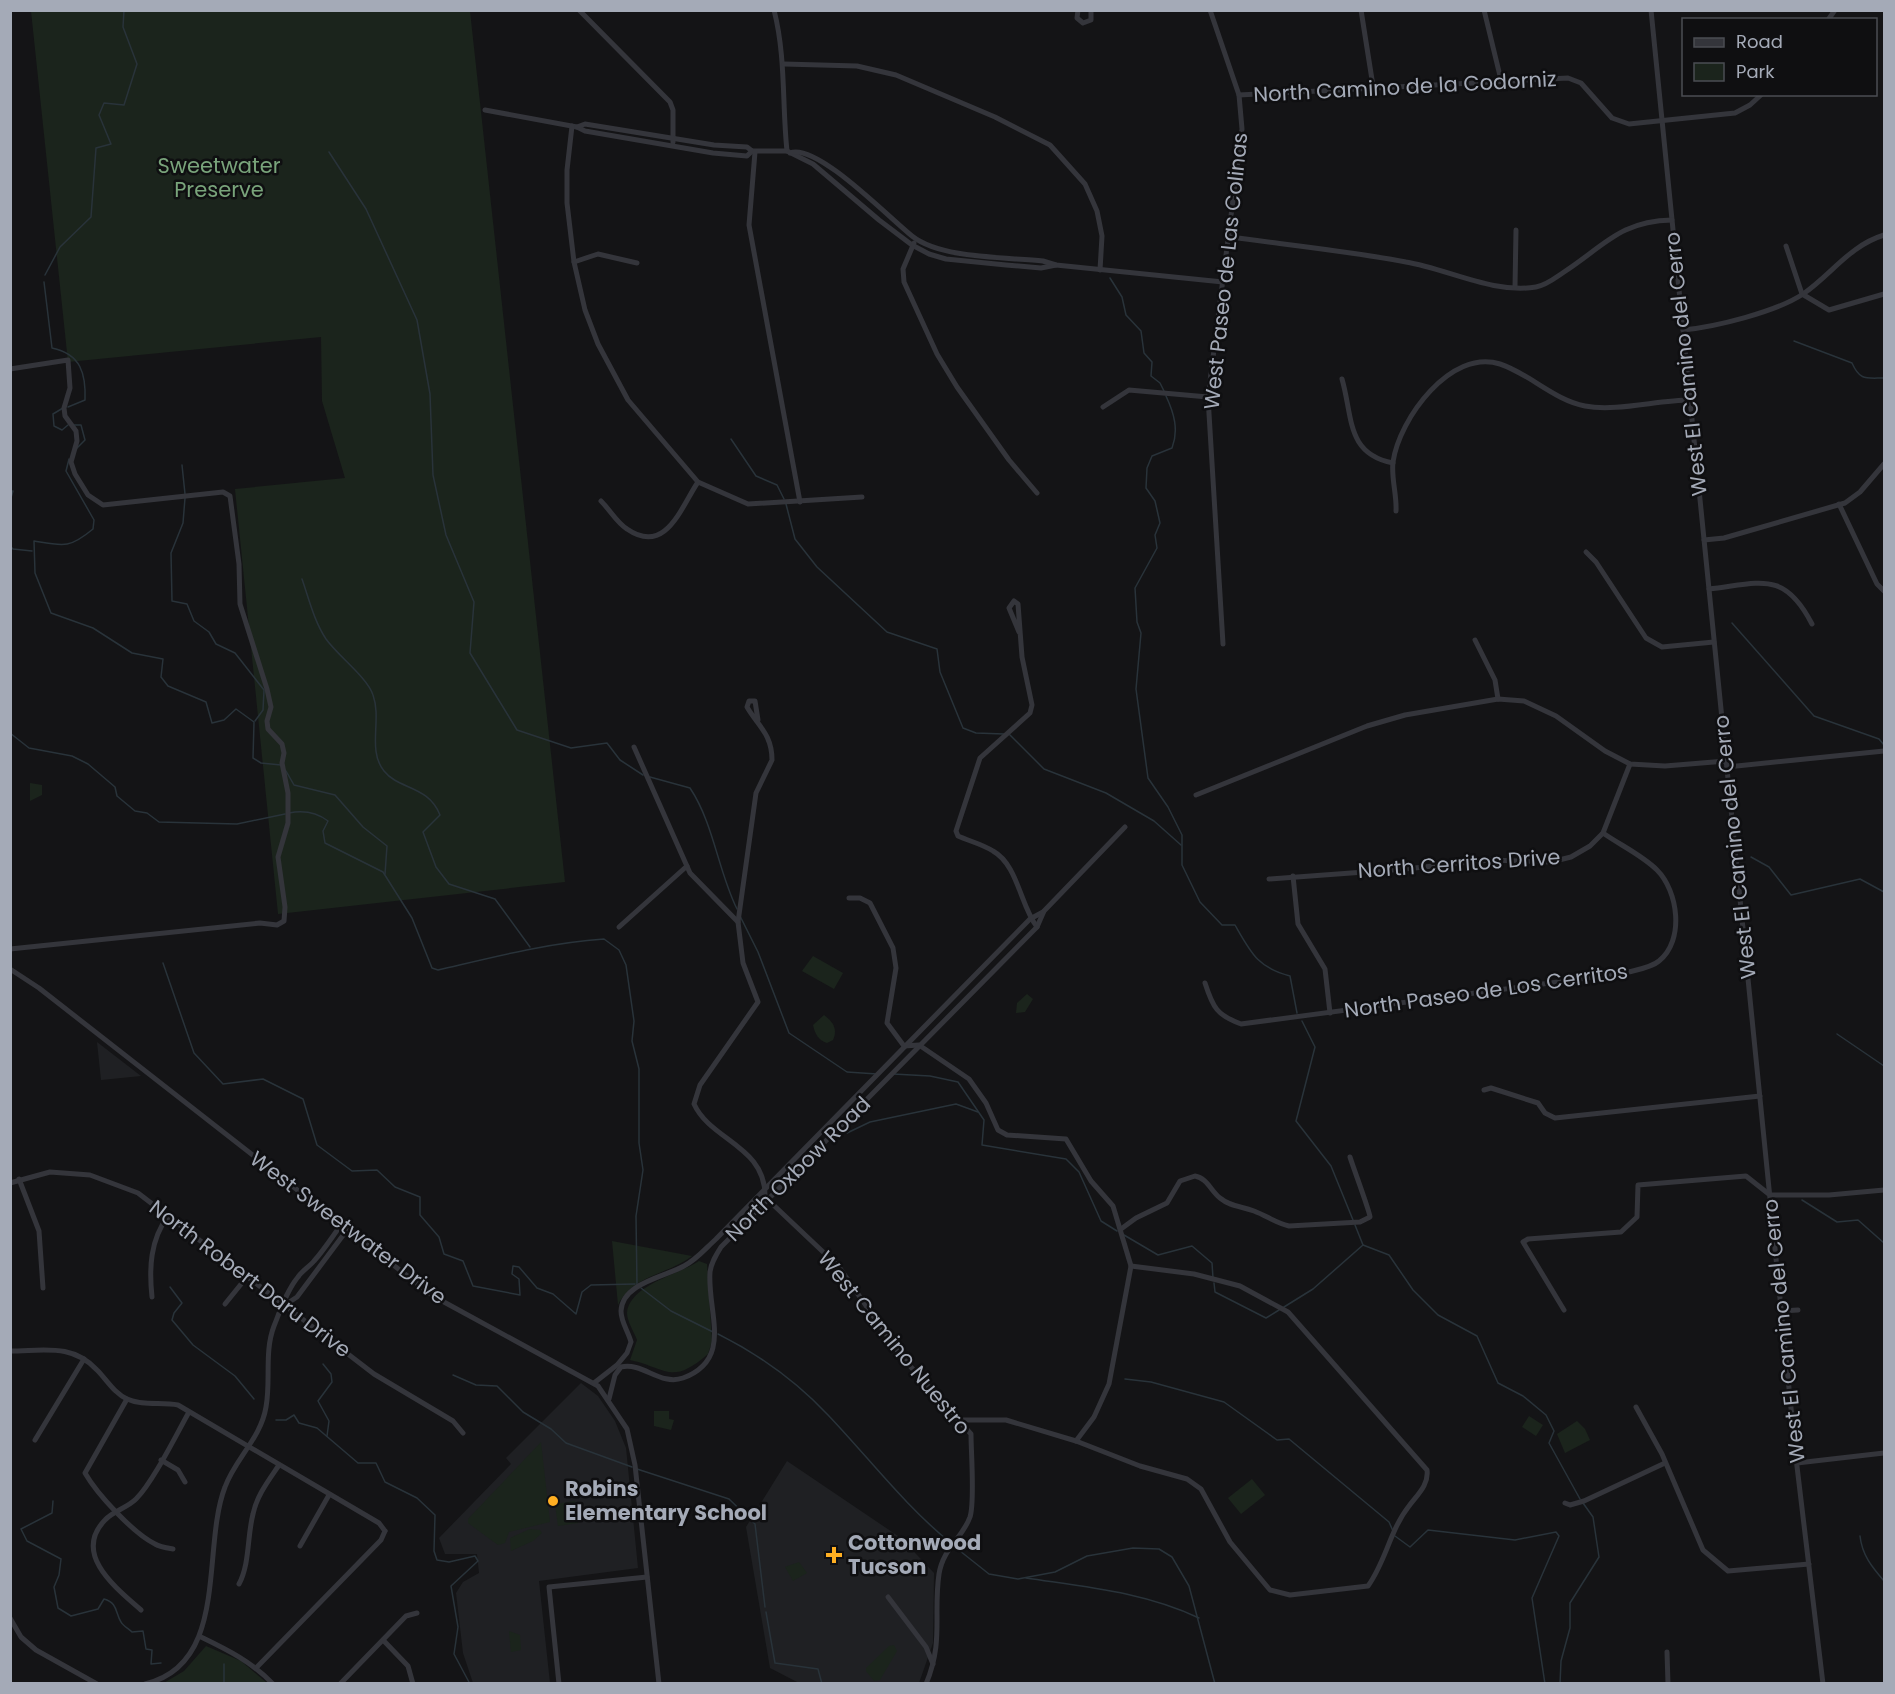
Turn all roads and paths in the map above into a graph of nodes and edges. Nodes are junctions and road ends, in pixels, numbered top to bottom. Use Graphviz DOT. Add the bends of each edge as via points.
graph roads {
  1 [pos="579,10"];
  2 [pos="774,10"];
  3 [pos="1077,10"];
  4 [pos="1210,10"];
  5 [pos="1361,10"];
  6 [pos="1484,10"];
  7 [pos="1651,10"];
  8 [pos="1093,11"];
  9 [pos="783,64"];
  10 [pos="1501,80"];
  11 [pos="1373,86"];
  12 [pos="1239,95"];
  13 [pos="1760,96"];
  14 [pos="485,110"];
  15 [pos="1662,123"];
  16 [pos="575,127"];
  17 [pos="674,138"];
  18 [pos="673,146"];
  19 [pos="754,152"];
  20 [pos="788,152"];
  21 [pos="1672,220"];
  22 [pos="1516,230"];
  23 [pos="1884,235"];
  24 [pos="1230,237"];
  25 [pos="916,239"];
  26 [pos="912,245"];
  27 [pos="1786,246"];
  28 [pos="574,262"];
  29 [pos="637,263"];
  30 [pos="1056,266"];
  31 [pos="1100,270"];
  32 [pos="1223,282"];
  33 [pos="1515,287"];
  34 [pos="1802,294"];
  35 [pos="1884,294"];
  36 [pos="1683,330"];
  37 [pos="10,369"];
  38 [pos="1342,379"];
  39 [pos="1208,397"];
  40 [pos="1690,400"];
  41 [pos="1103,407"];
  42 [pos="1393,463"];
  43 [pos="1884,464"];
  44 [pos="698,482"];
  45 [pos="1037,493"];
  46 [pos="862,497"];
  47 [pos="601,501"];
  48 [pos="800,502"];
  49 [pos="1839,504"];
  50 [pos="1396,512"];
  51 [pos="1704,540"];
  52 [pos="1586,552"];
  53 [pos="1709,589"];
  54 [pos="1884,591"];
  55 [pos="1812,624"];
  56 [pos="1019,632"];
  57 [pos="1475,640"];
  58 [pos="1714,642"];
  59 [pos="1223,644"];
  60 [pos="1498,699"];
  61 [pos="758,720"];
  62 [pos="634,747"];
  63 [pos="1884,751"];
  64 [pos="1630,764"];
  65 [pos="1726,764"];
  66 [pos="1196,795"];
  67 [pos="1125,827"];
  68 [pos="1603,833"];
  69 [pos="687,866"];
  70 [pos="1293,876"];
  71 [pos="1269,879"];
  72 [pos="849,898"];
  73 [pos="1044,911"];
  74 [pos="1030,918"];
  75 [pos="738,922"];
  76 [pos="619,927"];
  77 [pos="1036,927"];
  78 [pos="10,949"];
  79 [pos="10,969"];
  80 [pos="1205,983"];
  81 [pos="1330,1013"];
  82 [pos="920,1045"];
  83 [pos="904,1046"];
  84 [pos="1484,1090"];
  85 [pos="1760,1095"];
  86 [pos="1350,1156"];
  87 [pos="19,1179"];
  88 [pos="10,1183"];
  89 [pos="765,1189"];
  90 [pos="1884,1190"];
  91 [pos="1770,1195"];
  92 [pos="769,1200"];
  93 [pos="168,1216"];
  94 [pos="341,1225"];
  95 [pos="1121,1229"];
  96 [pos="347,1230"];
  97 [pos="1131,1266"];
  98 [pos="246,1278"];
  99 [pos="43,1288"];
  100 [pos="152,1297"];
  101 [pos="225,1304"];
  102 [pos="284,1306"];
  103 [pos="1564,1310"];
  104 [pos="1798,1310"];
  105 [pos="1782,1311"];
  106 [pos="10,1351"];
  107 [pos="84,1359"];
  108 [pos="594,1383"];
  109 [pos="127,1399"];
  110 [pos="609,1399"];
  111 [pos="1636,1407"];
  112 [pos="189,1412"];
  113 [pos="962,1420"];
  114 [pos="463,1433"];
  115 [pos="35,1440"];
  116 [pos="1076,1441"];
  117 [pos="249,1446"];
  118 [pos="1884,1453"];
  119 [pos="161,1460"];
  120 [pos="1665,1463"];
  121 [pos="1797,1463"];
  122 [pos="279,1465"];
  123 [pos="185,1482"];
  124 [pos="329,1495"];
  125 [pos="1565,1503"];
  126 [pos="117,1512"];
  127 [pos="300,1546"];
  128 [pos="173,1549"];
  129 [pos="1809,1564"];
  130 [pos="647,1577"];
  131 [pos="239,1584"];
  132 [pos="888,1598"];
  133 [pos="141,1610"];
  134 [pos="417,1613"];
  135 [pos="10,1618"];
  136 [pos="201,1637"];
  137 [pos="383,1640"];
  138 [pos="1667,1653"];
  139 [pos="934,1665"];
  140 [pos="256,1667"];
  141 [pos="97,1683"];
  142 [pos="145,1683"];
  143 [pos="273,1683"];
  144 [pos="340,1683"];
  145 [pos="413,1683"];
  146 [pos="559,1683"];
  147 [pos="659,1683"];
  148 [pos="926,1683"];
  149 [pos="1668,1683"];
  150 [pos="1823,1683"];
  1 -- 17 [label="street" via="670,102"];
  2 -- 9 [label="street"];
  3 -- 8 [label="street" via="1077,18 1083,23 1091,20"];
  4 -- 12 [label="street, West Paseo de Las Colinas"];
  5 -- 11 [label="street"];
  6 -- 10 [label="street"];
  7 -- 15 [label="street, West El Camino del Cerro"];
  9 -- 20 [label="street" via="782,102"];
  9 -- 31 [label="street" via="857,66 896,75 1050,145 1085,184 1097,211 1102,236"];
  10 -- 11 [label="street, North Camino de la Codorniz"];
  10 -- 15 [label="street, North Camino de la Codorniz" via="1568,78 1581,83 1618,122"];
  11 -- 12 [label="street, North Camino de la Codorniz"];
  12 -- 24 [label="street, West Paseo de Las Colinas" via="1242,129"];
  13 -- 15 [label="street, North Camino de la Codorniz" via="1735,113"];
  14 -- 16 [label="street"];
  15 -- 21 [label="street, West El Camino del Cerro"];
  16 -- 17 [label="street" via="585,124"];
  16 -- 18 [label="street"];
  16 -- 28 [label="street" via="567,170"];
  17 -- 18 [label="street"];
  17 -- 19 [label="street" via="747,147"];
  18 -- 19 [label="street" via="747,156"];
  19 -- 20 [label="street"];
  19 -- 48 [label="street" via="749,225"];
  20 -- 25 [label="street" via="797,150 826,163"];
  20 -- 26 [label="street" via="818,168"];
  21 -- 33 [label="street" via="1621,230 1549,282"];
  21 -- 36 [label="street, West El Camino del Cerro"];
  22 -- 33 [label="street"];
  23 -- 34 [label="street" via="1864,242"];
  24 -- 32 [label="street, West Paseo de Las Colinas"];
  24 -- 33 [label="street" via="1371,255"];
  25 -- 26 [label="street"];
  25 -- 30 [label="street" via="944,250 1043,261"];
  26 -- 30 [label="street" via="946,259"];
  26 -- 45 [label="street" via="903,269 904,282 937,354 957,387"];
  27 -- 34 [label="street"];
  28 -- 29 [label="street" via="598,254"];
  28 -- 44 [label="street" via="585,310 615,379 628,400"];
  30 -- 31 [label="street"];
  31 -- 32 [label="street"];
  32 -- 39 [label="street, West Paseo de Las Colinas"];
  34 -- 35 [label="street" via="1829,309"];
  34 -- 36 [label="street" via="1730,321"];
  36 -- 40 [label="street, West El Camino del Cerro"];
  37 -- 78 [label="street" via="68,360 70,388 64,408 77,441 71,462 88,495 103,505 223,492 230,496 240,604 267,688 271,707 268,729 282,744 288,793 288,823 278,857 284,921 277,925 260,922"];
  38 -- 42 [label="street" via="1358,443 1368,454"];
  39 -- 41 [label="street" via="1129,390"];
  39 -- 59 [label="street, West Paseo de Las Colinas"];
  40 -- 42 [label="street" via="1586,406 1562,398 1502,365 1477,361 1444,377 1407,423"];
  40 -- 51 [label="street, West El Camino del Cerro"];
  42 -- 50 [label="street"];
  43 -- 49 [label="street" via="1851,500"];
  44 -- 47 [label="street" via="678,519 655,536 640,536 626,529"];
  44 -- 48 [label="street" via="748,504"];
  46 -- 48 [label="street"];
  49 -- 51 [label="street" via="1724,538"];
  49 -- 54 [label="street" via="1877,584"];
  51 -- 53 [label="street, West El Camino del Cerro"];
  52 -- 58 [label="street" via="1646,639 1662,647"];
  53 -- 55 [label="street" via="1773,583 1797,599"];
  53 -- 58 [label="street, West El Camino del Cerro"];
  56 -- 56 [label="street" via="1020,612 1014,601 1009,608"];
  56 -- 74 [label="street" via="1032,705 1030,713 980,758 956,831 958,836 995,851 1011,872"];
  57 -- 60 [label="street" via="1495,680"];
  58 -- 65 [label="street, West El Camino del Cerro"];
  60 -- 64 [label="street" via="1524,701 1556,716"];
  60 -- 66 [label="street" via="1405,715 1367,726"];
  61 -- 75 [label="street, West Camino Nuestro" via="772,760 756,793"];
  62 -- 69 [label="street"];
  63 -- 65 [label="street"];
  64 -- 65 [label="street"];
  64 -- 68 [label="street, North Cerritos Drive"];
  65 -- 85 [label="street, West El Camino del Cerro"];
  67 -- 73 [label="street, North Oxbow Road"];
  68 -- 70 [label="street, North Cerritos Drive" via="1581,852 1551,862 1490,860"];
  68 -- 81 [label="street, North Paseo de Los Cerritos" via="1656,869 1674,898 1675,934 1658,963 1625,973"];
  69 -- 75 [label="street"];
  69 -- 76 [label="street"];
  70 -- 71 [label="street, North Cerritos Drive"];
  70 -- 81 [label="street" via="1298,924 1325,969"];
  72 -- 83 [label="street" via="870,903 893,948 896,968 887,1023"];
  73 -- 74 [label="street, North Oxbow Road"];
  73 -- 77 [label="street, North Oxbow Road"];
  74 -- 77 [label="street"];
  74 -- 83 [label="street, North Oxbow Road"];
  75 -- 89 [label="street, West Camino Nuestro" via="743,963 758,1002 700,1085 694,1104 701,1118 753,1159"];
  77 -- 82 [label="street, North Oxbow Road"];
  79 -- 94 [label="street, West Sweetwater Drive"];
  80 -- 81 [label="street, North Paseo de Los Cerritos" via="1221,1016 1241,1024"];
  82 -- 83 [label="street"];
  82 -- 92 [label="street, North Oxbow Road"];
  82 -- 95 [label="street" via="969,1079 1007,1135 1066,1139 1091,1181 1113,1206"];
  83 -- 89 [label="street, North Oxbow Road"];
  84 -- 85 [label="street" via="1491,1088 1538,1103 1555,1118"];
  85 -- 91 [label="street, West El Camino del Cerro"];
  86 -- 95 [label="street" via="1370,1213 1360,1222 1279,1224 1252,1210 1230,1205 1196,1176 1180,1181 1167,1203"];
  87 -- 88 [label="street, North Robert Daru Drive"];
  87 -- 93 [label="street, North Robert Daru Drive" via="50,1172 90,1175 138,1193"];
  87 -- 99 [label="street" via="39,1231"];
  89 -- 92 [label="street, West Camino Nuestro"];
  89 -- 108 [label="street, North Oxbow Road" via="694,1259 626,1296 621,1308 630,1342 627,1353"];
  90 -- 91 [label="street"];
  91 -- 103 [label="street" via="1746,1176 1638,1185 1637,1217 1620,1232 1526,1240 1522,1245"];
  91 -- 105 [label="street, West El Camino del Cerro"];
  92 -- 110 [label="street, North Oxbow Road" via="721,1247 713,1260 713,1354 705,1364 682,1379 660,1378 630,1365 621,1367"];
  92 -- 113 [label="street, West Camino Nuestro" via="839,1267 902,1357"];
  93 -- 98 [label="street, North Robert Daru Drive"];
  93 -- 100 [label="street" via="159,1229 150,1270"];
  94 -- 96 [label="street, West Sweetwater Drive"];
  94 -- 102 [label="street" via="297,1278"];
  95 -- 97 [label="street"];
  96 -- 102 [label="street" via="297,1297"];
  96 -- 108 [label="street, West Sweetwater Drive" via="433,1296"];
  97 -- 116 [label="street" via="1109,1384 1094,1417"];
  97 -- 116 [label="street" via="1194,1274 1240,1286 1287,1312 1427,1470 1424,1487 1395,1527 1377,1574 1368,1586 1290,1595 1270,1590 1230,1542 1201,1490 1187,1479"];
  98 -- 101 [label="street"];
  98 -- 102 [label="street, North Robert Daru Drive"];
  102 -- 114 [label="street, North Robert Daru Drive" via="374,1374 453,1421"];
  102 -- 117 [label="street" via="273,1327 266,1408"];
  104 -- 105 [label="street, West El Camino del Cerro"];
  105 -- 121 [label="street, West El Camino del Cerro"];
  106 -- 107 [label="street" via="54,1348"];
  107 -- 109 [label="street"];
  107 -- 115 [label="street"];
  108 -- 110 [label="street, West Sweetwater Drive"];
  109 -- 112 [label="street" via="178,1405"];
  109 -- 126 [label="street" via="85,1473"];
  110 -- 130 [label="street, West Sweetwater Drive" via="627,1429 635,1465"];
  111 -- 120 [label="street"];
  112 -- 117 [label="street"];
  112 -- 119 [label="street"];
  113 -- 116 [label="street" via="1006,1420"];
  113 -- 139 [label="street, West Camino Nuestro" via="971,1434 970,1516 944,1553 939,1574 939,1637"];
  117 -- 122 [label="street"];
  117 -- 136 [label="street" via="225,1486 217,1516"];
  118 -- 121 [label="street"];
  119 -- 123 [label="street" via="178,1470"];
  119 -- 126 [label="street" via="136,1499"];
  120 -- 125 [label="street" via="1584,1502"];
  120 -- 129 [label="street" via="1703,1550 1717,1564 1736,1572"];
  121 -- 129 [label="street, West El Camino del Cerro"];
  122 -- 124 [label="street"];
  122 -- 131 [label="street" via="261,1491 253,1512"];
  124 -- 127 [label="street"];
  124 -- 140 [label="street" via="387,1531"];
  126 -- 128 [label="street" via="155,1545"];
  126 -- 133 [label="street" via="100,1526 93,1543 94,1555 109,1581"];
  129 -- 150 [label="street, West El Camino del Cerro"];
  130 -- 146 [label="street" via="549,1587"];
  130 -- 147 [label="street, West Sweetwater Drive"];
  132 -- 139 [label="street" via="926,1647"];
  134 -- 137 [label="street" via="406,1616"];
  135 -- 141 [label="street" via="21,1637 36,1650"];
  136 -- 140 [label="street"];
  136 -- 142 [label="street" via="180,1666"];
  137 -- 144 [label="street"];
  137 -- 145 [label="street" via="408,1666"];
  138 -- 149 [label="street"];
  139 -- 148 [label="street, West Camino Nuestro"];
  140 -- 143 [label="street"];
}
